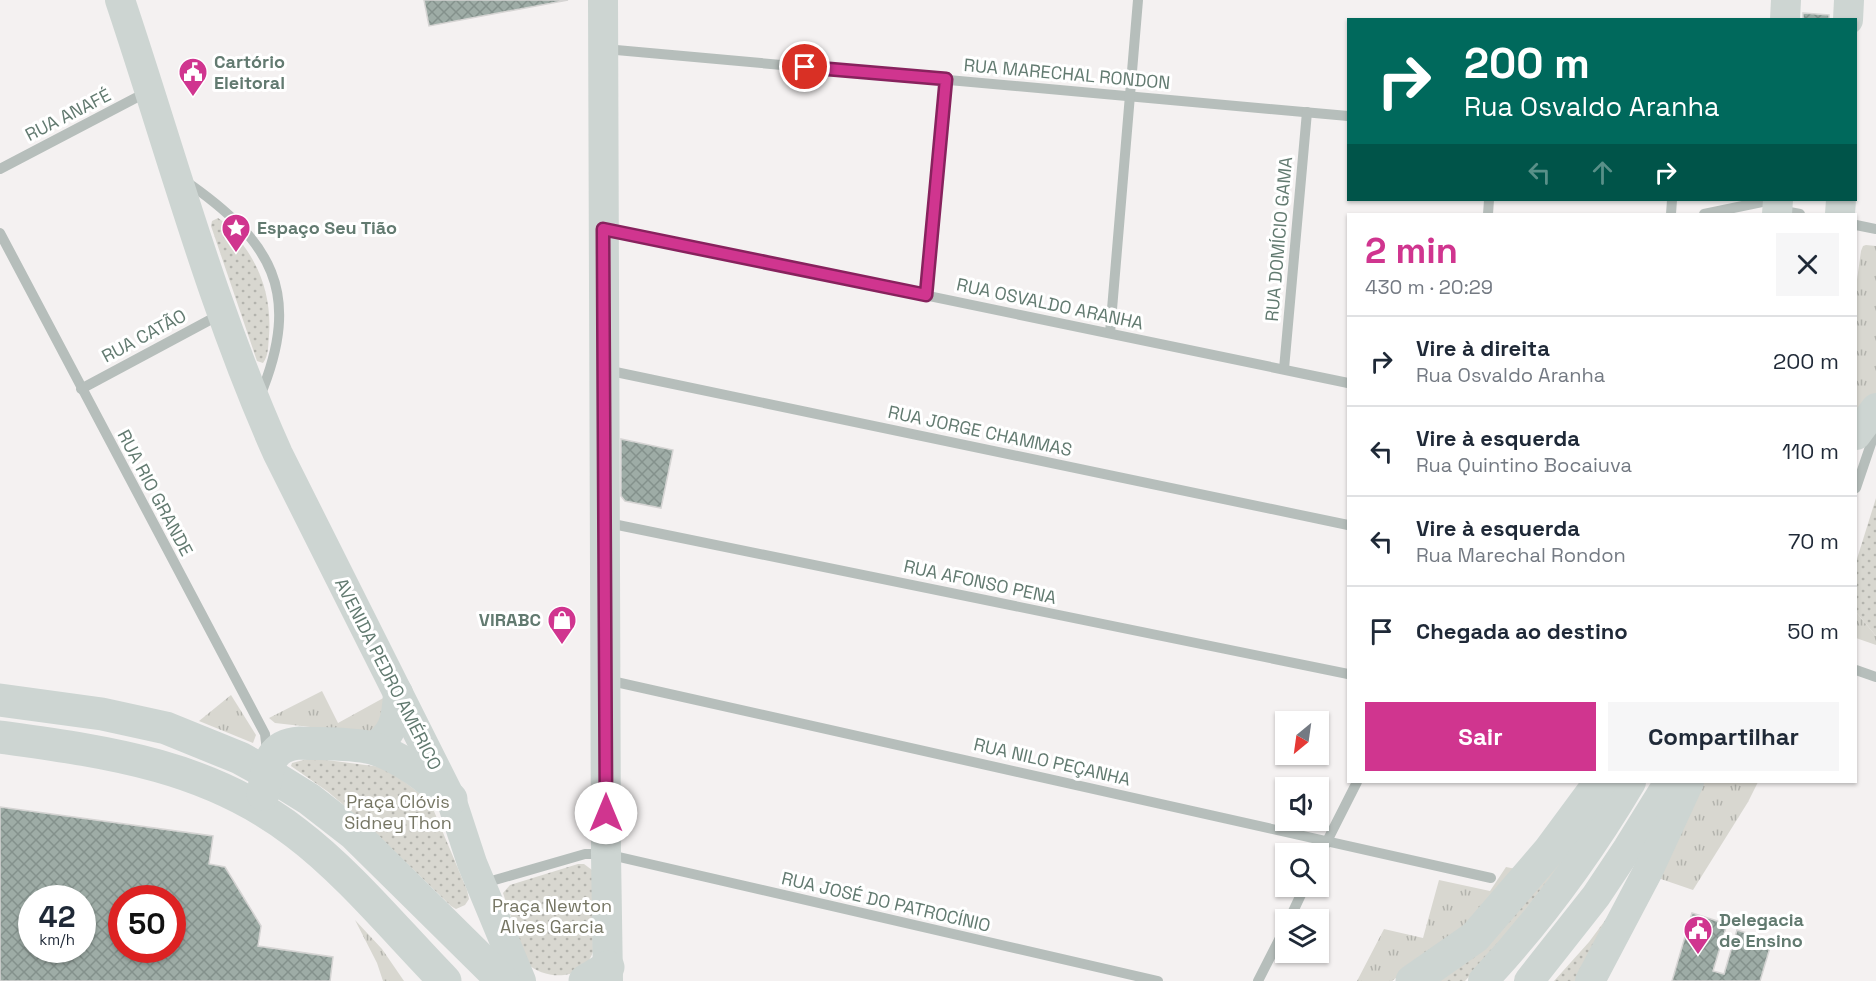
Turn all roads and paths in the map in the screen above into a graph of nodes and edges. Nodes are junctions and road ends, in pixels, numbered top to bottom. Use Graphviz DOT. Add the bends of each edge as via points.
graph roads {
  1 [pos="120,0"];
  2 [pos="603,0"];
  3 [pos="1138,0"];
  4 [pos="1786,0"];
  5 [pos="1849,0"];
  6 [pos="1785,18"];
  7 [pos="1848,18"];
  8 [pos="603,49"];
  9 [pos="946,79"];
  10 [pos="150,91"];
  11 [pos="1130,96"];
  12 [pos="1307,112"];
  13 [pos="1347,116"];
  14 [pos="0,169"];
  15 [pos="176,174"];
  16 [pos="1775,207"];
  17 [pos="1714,213"];
  18 [pos="1857,225"];
  19 [pos="603,229"];
  20 [pos="1876,229"];
  21 [pos="0,233"];
  22 [pos="926,295"];
  23 [pos="222,314"];
  24 [pos="1110,333"];
  25 [pos="1284,369"];
  26 [pos="604,370"];
  27 [pos="1347,383"];
  28 [pos="81,388"];
  29 [pos="256,405"];
  30 [pos="1876,408"];
  31 [pos="1876,429"];
  32 [pos="1857,434"];
  33 [pos="1857,485"];
  34 [pos="605,523"];
  35 [pos="1347,525"];
  36 [pos="1857,670"];
  37 [pos="1347,674"];
  38 [pos="1876,677"];
  39 [pos="605,679"];
  40 [pos="398,693"];
  41 [pos="0,700"];
  42 [pos="0,737"];
  43 [pos="370,748"];
  44 [pos="267,772"];
  45 [pos="1357,783"];
  46 [pos="1599,783"];
  47 [pos="1630,783"];
  48 [pos="1668,783"];
  49 [pos="1689,783"];
  50 [pos="450,799"];
  51 [pos="260,809"];
  52 [pos="1328,841"];
  53 [pos="606,854"];
  54 [pos="1491,878"];
  55 [pos="481,884"];
  56 [pos="1275,948"];
  57 [pos="601,976"];
  58 [pos="437,977"];
  59 [pos="503,981"];
  60 [pos="521,981"];
  61 [pos="1158,981"];
  62 [pos="1258,981"];
  63 [pos="1412,981"];
  64 [pos="1484,981"];
  65 [pos="1529,981"];
  66 [pos="1590,981"];
  1 -- 10 [label="main road, AVENIDA PEDRO AMÉRICO"];
  2 -- 8 [label="main road"];
  3 -- 11 [label="street"];
  4 -- 6 [label="main road"];
  5 -- 7 [label="main road"];
  8 -- 9 [label="street, RUA MARECHAL RONDON"];
  8 -- 19 [label="main road"];
  9 -- 11 [label="street, RUA MARECHAL RONDON"];
  9 -- 22 [label="street"];
  10 -- 14 [label="street, RUA ANAFÉ"];
  10 -- 15 [label="main road, AVENIDA PEDRO AMÉRICO"];
  11 -- 12 [label="street, RUA MARECHAL RONDON"];
  11 -- 24 [label="street"];
  12 -- 13 [label="street, RUA MARECHAL RONDON"];
  12 -- 25 [label="street, RUA DOMÍCIO GAMA"];
  15 -- 23 [label="main road, AVENIDA PEDRO AMÉRICO"];
  15 -- 29 [label="street" via="249,234 274,279 280,333"];
  16 -- 17 [label="street"];
  18 -- 20 [label="street"];
  19 -- 22 [label="street, RUA OSVALDO ARANHA"];
  19 -- 26 [label="main road"];
  21 -- 28 [label="street, RUA RIO GRANDE"];
  22 -- 24 [label="street, RUA OSVALDO ARANHA"];
  23 -- 28 [label="street, RUA CATÃO"];
  23 -- 29 [label="main road, AVENIDA PEDRO AMÉRICO"];
  24 -- 25 [label="street, RUA OSVALDO ARANHA"];
  25 -- 27 [label="street, RUA OSVALDO ARANHA"];
  26 -- 34 [label="main road"];
  26 -- 35 [label="street, RUA JORGE CHAMMAS"];
  28 -- 44 [label="street, RUA RIO GRANDE" via="265,734"];
  29 -- 40 [label="main road, AVENIDA PEDRO AMÉRICO"];
  30 -- 32 [label="main road"];
  31 -- 33 [label="street"];
  34 -- 37 [label="street, RUA AFONSO PENA"];
  34 -- 39 [label="main road"];
  36 -- 38 [label="street"];
  39 -- 52 [label="street, RUA NILO PEÇANHA"];
  39 -- 53 [label="main road"];
  40 -- 43 [label="main road" via="391,731"];
  40 -- 50 [label="main road, AVENIDA PEDRO AMÉRICO"];
  41 -- 44 [label="highway" via="102,714 166,729"];
  42 -- 51 [label="highway" via="95,750 148,762 204,780"];
  43 -- 44 [label="highway" via="289,744 274,755"];
  43 -- 50 [label="highway" via="420,773"];
  44 -- 51 [label="highway"];
  44 -- 59 [label="highway" via="354,834"];
  45 -- 52 [label="street"];
  46 -- 63 [label="highway" via="1475,937"];
  47 -- 64 [label="main road" via="1573,872"];
  48 -- 65 [label="main road" via="1596,896"];
  49 -- 66 [label="main road"];
  50 -- 55 [label="main road, AVENIDA PEDRO AMÉRICO"];
  51 -- 58 [label="highway" via="296,832 333,864"];
  52 -- 54 [label="street, RUA NILO PEÇANHA"];
  53 -- 55 [label="street" via="585,854"];
  53 -- 57 [label="main road"];
  53 -- 61 [label="street, RUA JOSÉ DO PATROCÍNIO"];
  55 -- 60 [label="main road, AVENIDA PEDRO AMÉRICO"];
  56 -- 62 [label="street"];
}
